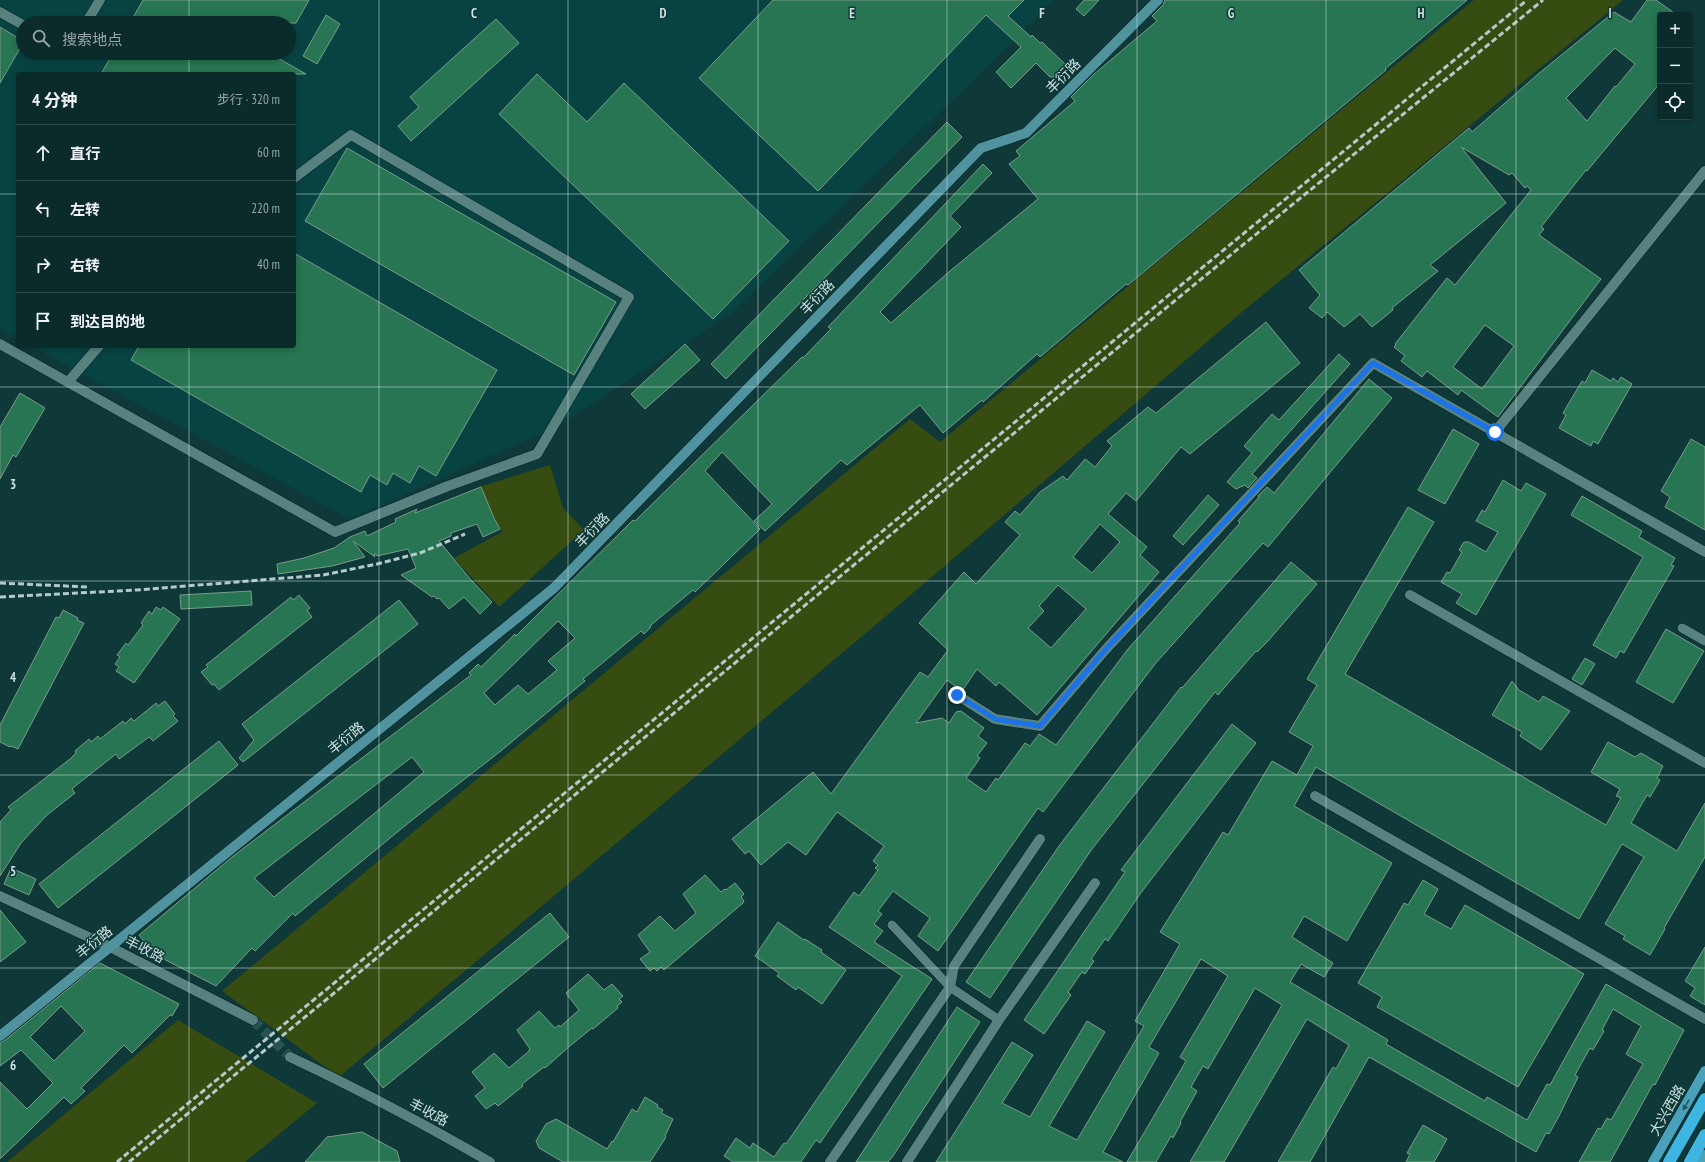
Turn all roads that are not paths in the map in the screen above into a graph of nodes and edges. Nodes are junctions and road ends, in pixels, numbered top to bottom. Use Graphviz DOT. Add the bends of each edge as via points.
graph roads {
  1 [pos="100,0"];
  2 [pos="1158,0"];
  3 [pos="0,12"];
  4 [pos="90,16"];
  5 [pos="16,21"];
  6 [pos="1705,171"];
  7 [pos="296,176"];
  8 [pos="0,344"];
  9 [pos="98,348"];
  10 [pos="68,382"];
  11 [pos="1495,432"];
  12 [pos="1705,552"];
  13 [pos="1410,595"];
  14 [pos="1682,628"];
  15 [pos="1705,641"];
  16 [pos="957,695"];
  17 [pos="1705,763"];
  18 [pos="1315,796"];
  19 [pos="1040,839"];
  20 [pos="1095,883"];
  21 [pos="0,896"];
  22 [pos="892,925"];
  23 [pos="110,947"];
  24 [pos="950,987"];
  25 [pos="1705,1019"];
  26 [pos="253,1020"];
  27 [pos="999,1020"];
  28 [pos="0,1036"];
  29 [pos="290,1057"];
  30 [pos="1705,1071"];
  31 [pos="1705,1099"];
  32 [pos="1705,1135"];
  33 [pos="1705,1155"];
  34 [pos="490,1162"];
  35 [pos="830,1162"];
  36 [pos="907,1162"];
  37 [pos="1653,1162"];
  38 [pos="1669,1162"];
  39 [pos="1690,1162"];
  40 [pos="1701,1162"];
  1 -- 4 [label="street"];
  2 -- 23 [label="street, 丰衍路" via="1026,133 981,148 554,588"];
  3 -- 5 [label="street"];
  6 -- 11 [label="street"];
  7 -- 10 [label="street" via="351,135 629,297 536,454 334,532"];
  8 -- 10 [label="street"];
  9 -- 10 [label="street"];
  11 -- 12 [label="street"];
  11 -- 16 [label="street" via="1373,363 1106,649 1040,726 995,719"];
  13 -- 17 [label="street"];
  14 -- 15 [label="lane"];
  18 -- 25 [label="street"];
  19 -- 24 [label="street" via="954,966"];
  20 -- 27 [label="street"];
  21 -- 23 [label="street, 丰收路"];
  22 -- 24 [label="lane"];
  23 -- 26 [label="street, 丰收路"];
  23 -- 28 [label="street, 丰衍路"];
  24 -- 27 [label="lane"];
  24 -- 35 [label="street"];
  27 -- 36 [label="street"];
  29 -- 34 [label="street, 丰收路" via="426,1125"];
  30 -- 37 [label="main road, 大兴西路, one-way"];
  31 -- 38 [label="highway"];
  32 -- 39 [label="highway"];
  33 -- 40 [label="main road"];
}
